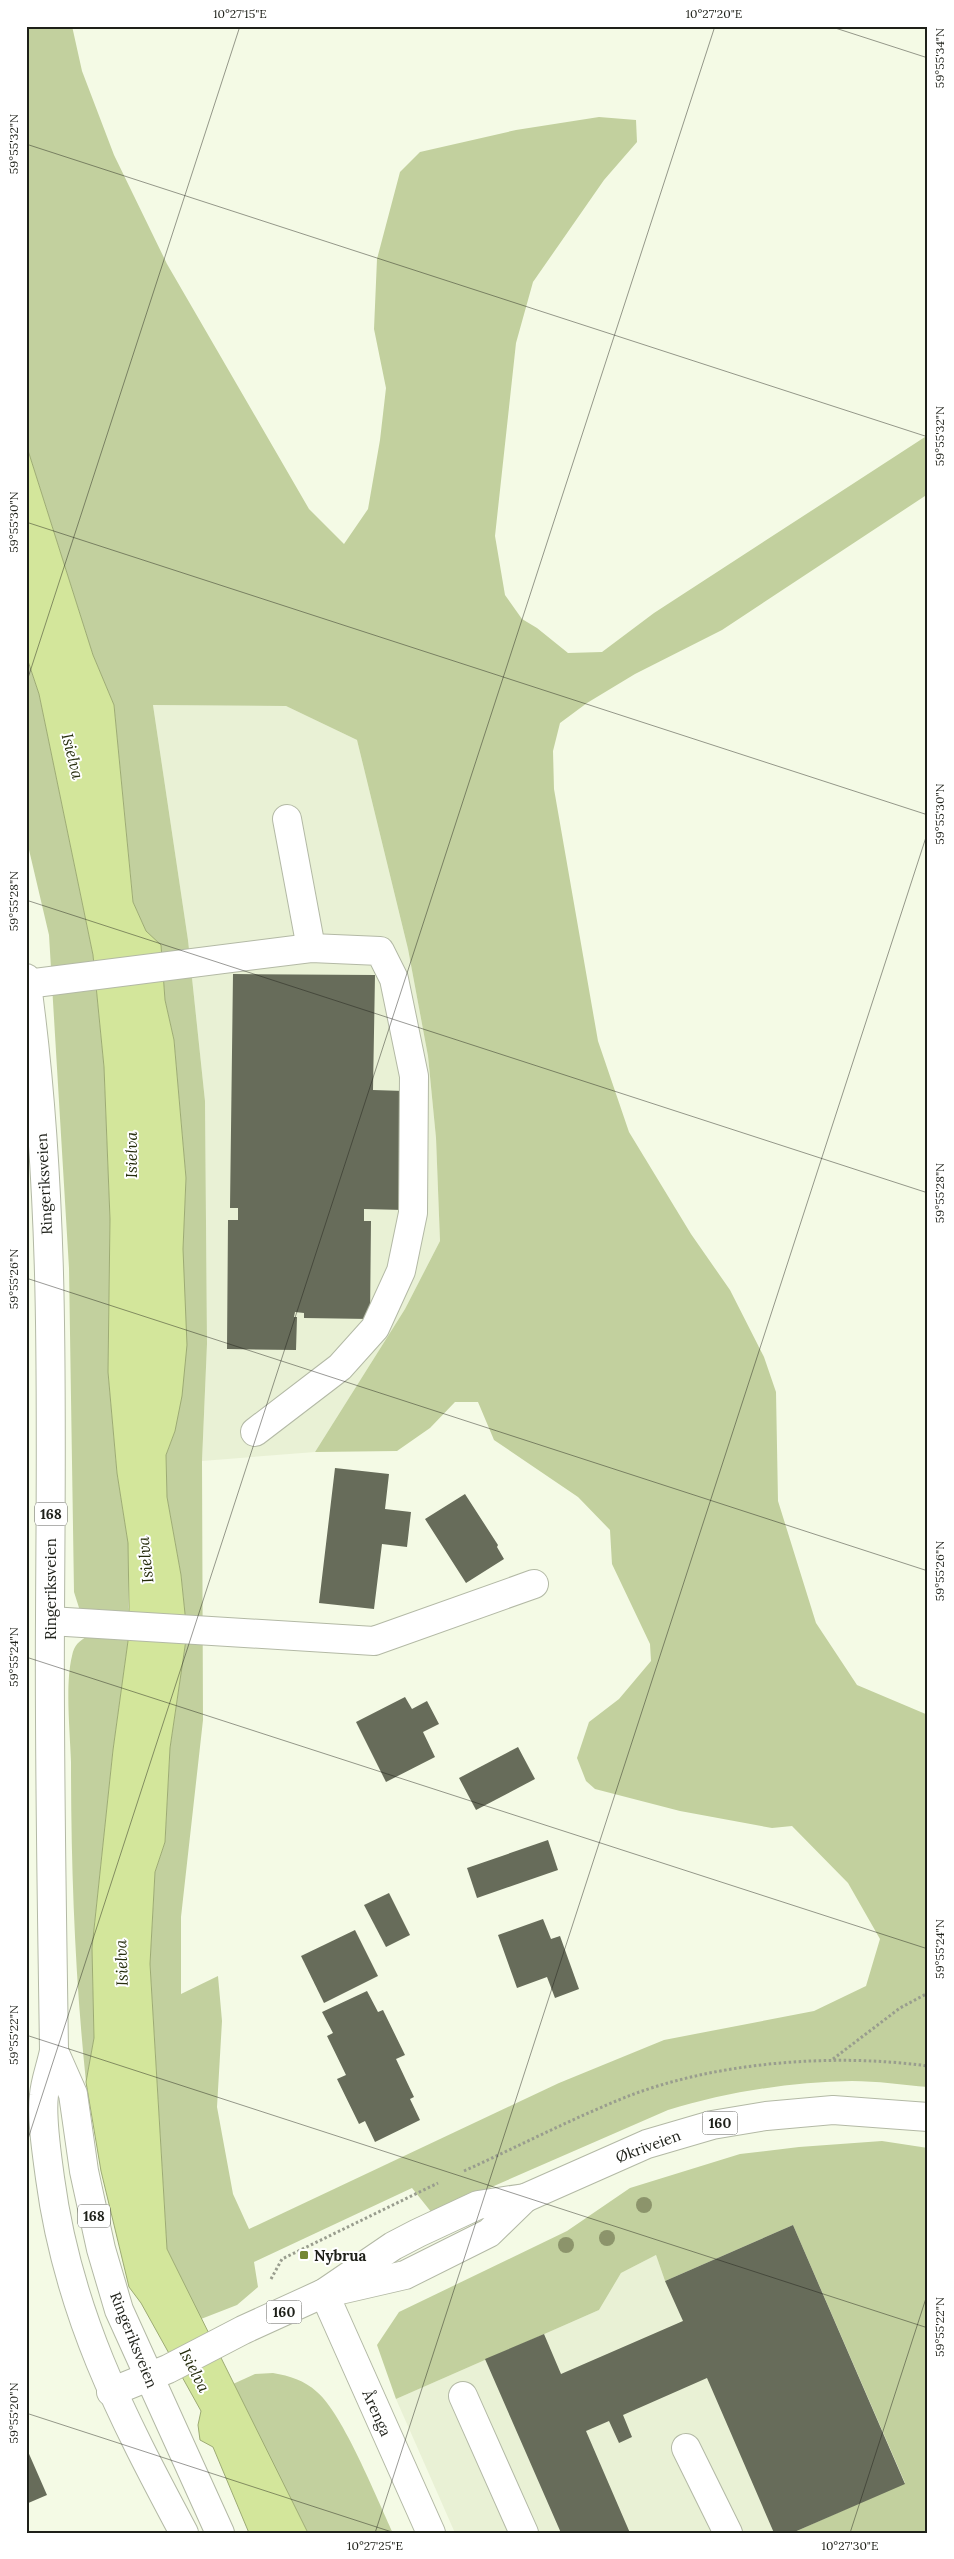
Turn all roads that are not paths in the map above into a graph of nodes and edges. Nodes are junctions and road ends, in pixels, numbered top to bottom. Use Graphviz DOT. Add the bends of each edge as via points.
graph roads {
  1 [pos="287,819"];
  2 [pos="311,948"];
  3 [pos="27,981"];
  4 [pos="255,1432"];
  5 [pos="534,1584"];
  6 [pos="50,1621"];
  7 [pos="54,2051"];
  8 [pos="928,2117"];
  9 [pos="324,2294"];
  10 [pos="158,2373"];
  11 [pos="111,2392"];
  12 [pos="463,2396"];
  13 [pos="686,2448"];
  14 [pos="184,2533"];
  15 [pos="220,2533"];
  16 [pos="431,2533"];
  17 [pos="524,2533"];
  18 [pos="728,2533"];
  1 -- 2 [label="main road"];
  2 -- 3 [label="main road"];
  2 -- 4 [label="main road" via="380,951 394,979 414,1076 413,1213 401,1271 376,1328 340,1367"];
  3 -- 6 [label="main road, Ringeriksveien / 168" via="44,1160 52,1455"];
  5 -- 6 [label="main road" via="374,1641"];
  6 -- 7 [label="main road, Ringeriksveien / 168"];
  7 -- 10 [label="main road, Ringeriksveien / 168" via="73,2094 84,2171 119,2310"];
  7 -- 11 [label="main road, Ringeriksveien / 168" via="43,2096 54,2209 63,2254 82,2317"];
  8 -- 9 [label="main road, Økriveien / 160" via="833,2110 766,2116 712,2125 647,2144 525,2198 478,2205 418,2232"];
  9 -- 10 [label="main road, Økriveien / 160"];
  9 -- 16 [label="main road, Årenga"];
  10 -- 11 [label="main road, 160"];
  10 -- 15 [label="main road, Ringeriksveien / 168"];
  11 -- 14 [label="main road, Ringeriksveien / 168"];
  12 -- 17 [label="main road"];
  13 -- 18 [label="main road"];
}
